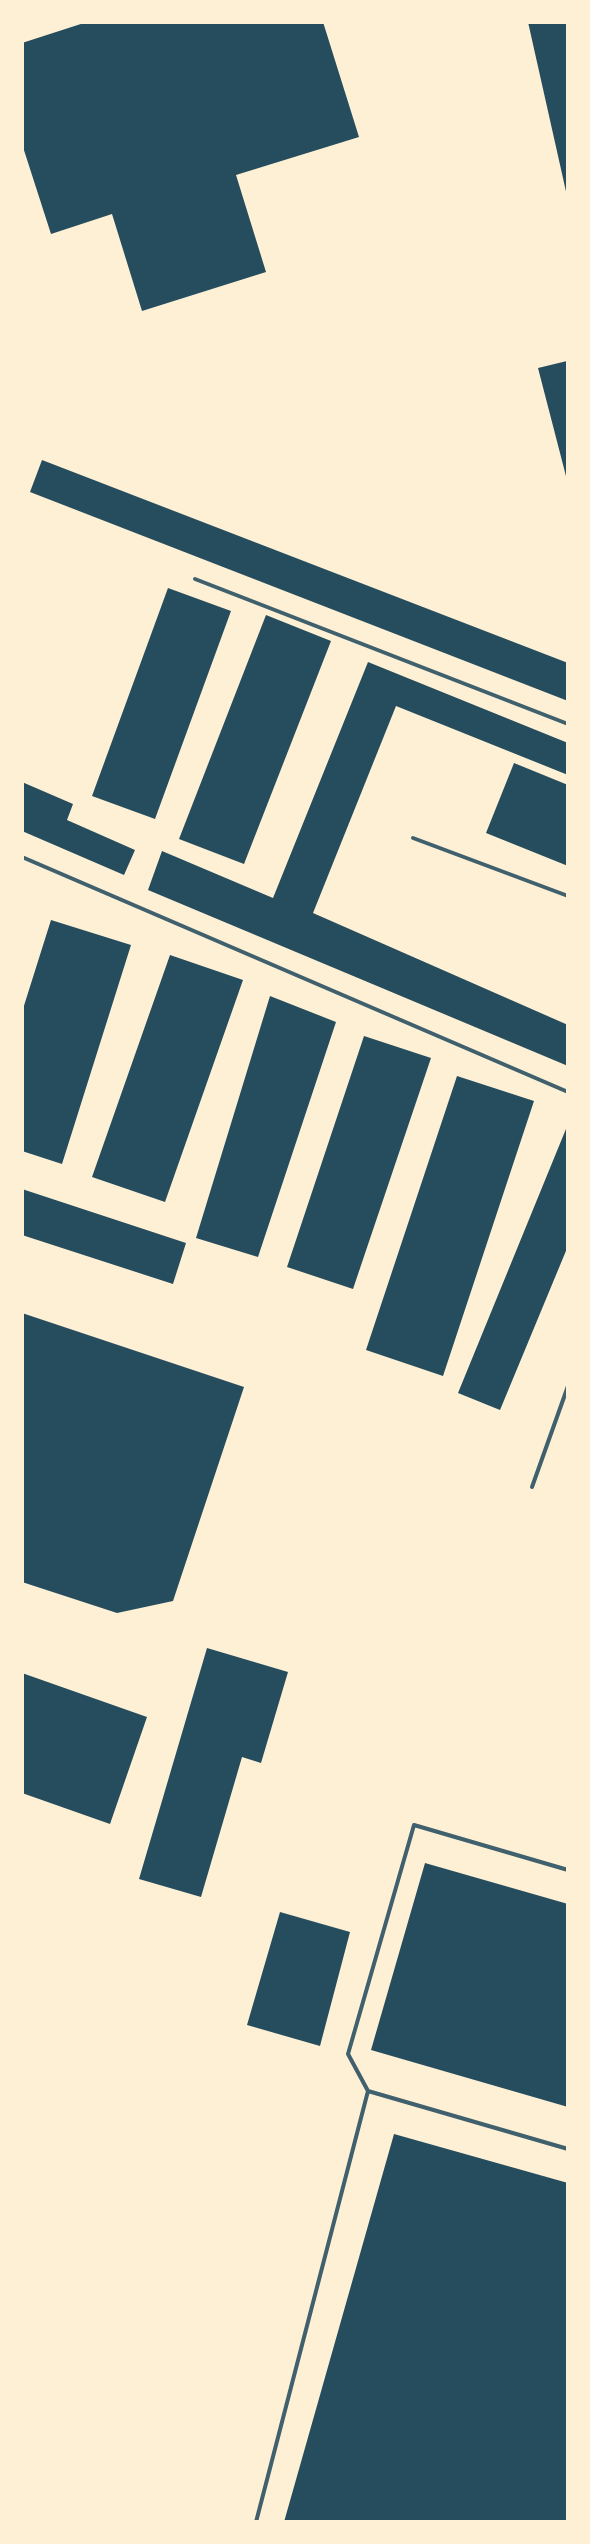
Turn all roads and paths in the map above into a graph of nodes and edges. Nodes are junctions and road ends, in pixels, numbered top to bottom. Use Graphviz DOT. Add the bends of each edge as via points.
graph roads {
  1 [pos="195,578"];
  2 [pos="568,724"];
  3 [pos="413,838"];
  4 [pos="22,857"];
  5 [pos="568,896"];
  6 [pos="568,1092"];
  7 [pos="568,1386"];
  8 [pos="532,1487"];
  9 [pos="568,1870"];
  10 [pos="368,2091"];
  11 [pos="568,2149"];
  12 [pos="256,2522"];
  1 -- 2 [label="lane"];
  3 -- 5 [label="lane"];
  4 -- 6 [label="lane"];
  7 -- 8 [label="lane"];
  9 -- 10 [label="lane" via="414,1825 348,2054"];
  10 -- 11 [label="lane"];
  10 -- 12 [label="lane"];
}
